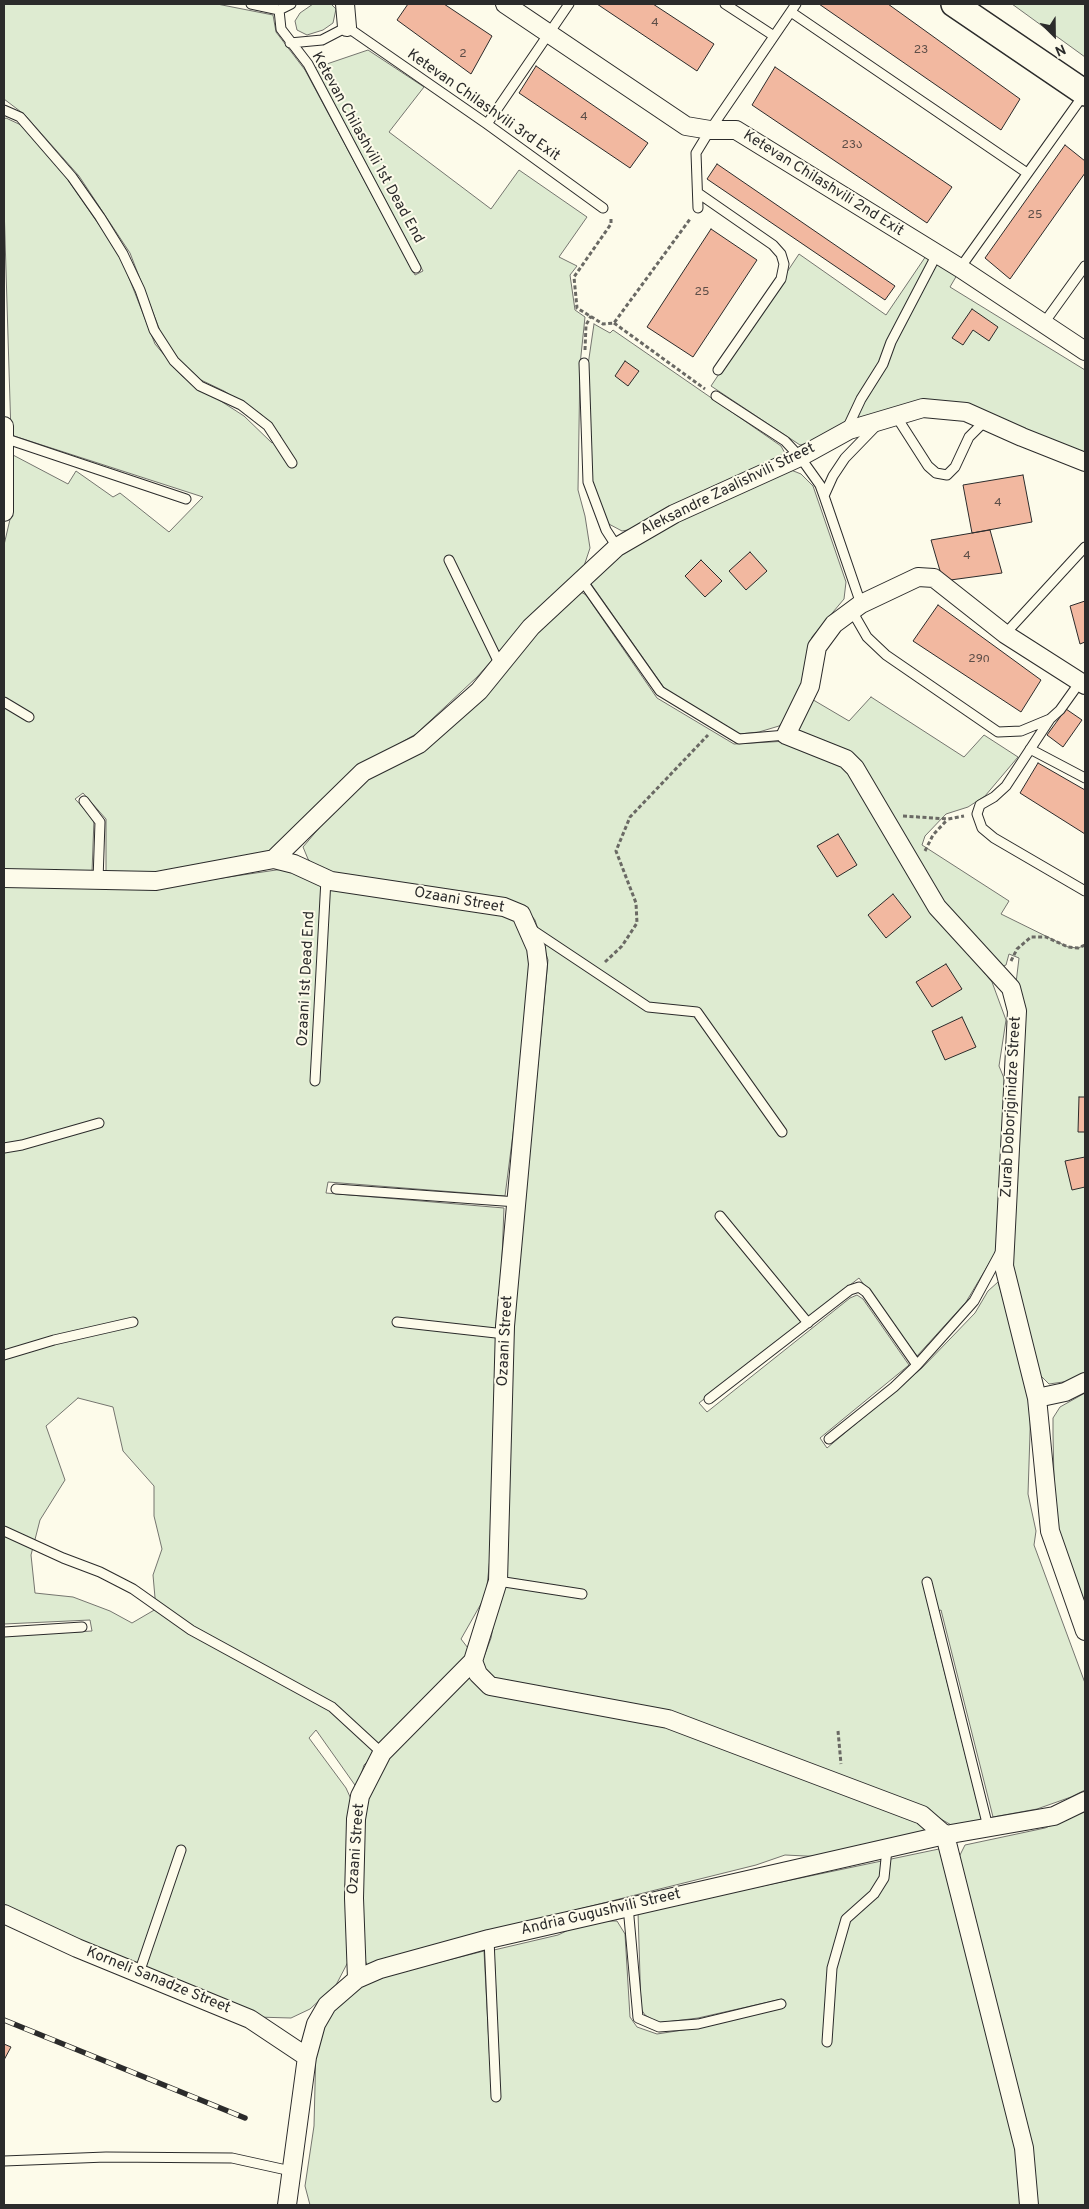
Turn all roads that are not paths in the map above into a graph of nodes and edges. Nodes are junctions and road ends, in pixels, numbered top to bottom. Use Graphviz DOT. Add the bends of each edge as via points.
graph roads {
  1 [pos="251,4"];
  2 [pos="291,4"];
  3 [pos="345,4"];
  4 [pos="505,4"];
  5 [pos="569,4"];
  6 [pos="725,4"];
  7 [pos="954,4"];
  8 [pos="794,8"];
  9 [pos="279,10"];
  10 [pos="347,27"];
  11 [pos="549,33"];
  12 [pos="774,36"];
  13 [pos="290,43"];
  14 [pos="1085,93"];
  15 [pos="4,110"];
  16 [pos="487,124"];
  17 [pos="710,130"];
  18 [pos="1027,173"];
  19 [pos="698,193"];
  20 [pos="603,208"];
  21 [pos="698,208"];
  22 [pos="937,254"];
  23 [pos="1085,266"];
  24 [pos="416,268"];
  25 [pos="960,268"];
  26 [pos="1044,324"];
  27 [pos="1085,351"];
  28 [pos="584,363"];
  29 [pos="718,370"];
  30 [pos="716,396"];
  31 [pos="889,418"];
  32 [pos="985,421"];
  33 [pos="845,433"];
  34 [pos="4,434"];
  35 [pos="800,457"];
  36 [pos="1085,462"];
  37 [pos="292,463"];
  38 [pos="824,496"];
  39 [pos="186,499"];
  40 [pos="4,512"];
  41 [pos="617,547"];
  42 [pos="1085,547"];
  43 [pos="449,560"];
  44 [pos="581,578"];
  45 [pos="856,607"];
  46 [pos="1005,634"];
  47 [pos="500,665"];
  48 [pos="1082,683"];
  49 [pos="4,702"];
  50 [pos="29,717"];
  51 [pos="1050,719"];
  52 [pos="786,735"];
  53 [pos="1030,749"];
  54 [pos="1085,778"];
  55 [pos="84,801"];
  56 [pos="274,859"];
  57 [pos="4,878"];
  58 [pos="326,879"];
  59 [pos="98,880"];
  60 [pos="1085,891"];
  61 [pos="528,928"];
  62 [pos="315,1081"];
  63 [pos="99,1123"];
  64 [pos="782,1132"];
  65 [pos="4,1148"];
  66 [pos="336,1189"];
  67 [pos="517,1202"];
  68 [pos="720,1216"];
  69 [pos="1004,1246"];
  70 [pos="133,1322"];
  71 [pos="397,1322"];
  72 [pos="808,1322"];
  73 [pos="505,1334"];
  74 [pos="4,1355"];
  75 [pos="917,1365"];
  76 [pos="1085,1382"];
  77 [pos="1037,1398"];
  78 [pos="709,1399"];
  79 [pos="828,1439"];
  80 [pos="4,1531"];
  81 [pos="498,1581"];
  82 [pos="927,1582"];
  83 [pos="582,1594"];
  84 [pos="82,1627"];
  85 [pos="1085,1631"];
  86 [pos="4,1632"];
  87 [pos="473,1661"];
  88 [pos="382,1753"];
  89 [pos="1085,1801"];
  90 [pos="988,1827"];
  91 [pos="944,1835"];
  92 [pos="886,1849"];
  93 [pos="181,1850"];
  94 [pos="628,1906"];
  95 [pos="4,1914"];
  96 [pos="489,1939"];
  97 [pos="138,1973"];
  98 [pos="357,1979"];
  99 [pos="781,2004"];
  100 [pos="828,2042"];
  101 [pos="307,2057"];
  102 [pos="496,2097"];
  103 [pos="4,2161"];
  104 [pos="291,2171"];
  105 [pos="287,2205"];
  106 [pos="1029,2205"];
  1 -- 9 [label="lane"];
  2 -- 9 [label="lane"];
  3 -- 10 [label="street"];
  4 -- 11 [label="street, Ketevan Chilashvili 2nd Exit"];
  5 -- 11 [label="lane"];
  6 -- 12 [label="lane"];
  7 -- 14 [label="street"];
  8 -- 12 [label="lane"];
  8 -- 18 [label="lane"];
  9 -- 13 [label="lane, Ketevan Chilashvili 1st Dead End" via="281,29"];
  10 -- 13 [label="lane" via="322,40"];
  10 -- 16 [label="lane, Ketevan Chilashvili 3rd Exit"];
  11 -- 16 [label="lane"];
  11 -- 17 [label="street, Ketevan Chilashvili 2nd Exit" via="686,126"];
  12 -- 17 [label="lane"];
  13 -- 24 [label="lane, Ketevan Chilashvili 1st Dead End" via="308,64"];
  14 -- 18 [label="lane"];
  15 -- 37 [label="lane" via="20,117 72,177 100,217 124,254 154,330 174,361 200,386 241,405 268,426"];
  16 -- 20 [label="lane, Ketevan Chilashvili 3rd Exit"];
  17 -- 19 [label="lane" via="696,153"];
  17 -- 22 [label="street, Ketevan Chilashvili 2nd Exit" via="736,130"];
  18 -- 25 [label="lane"];
  19 -- 21 [label="lane"];
  19 -- 29 [label="lane" via="773,245 784,264 781,279"];
  22 -- 25 [label="street, Ketevan Chilashvili 2nd Exit"];
  22 -- 33 [label="lane"];
  23 -- 26 [label="lane"];
  25 -- 26 [label="street, Ketevan Chilashvili 2nd Exit"];
  26 -- 27 [label="street, Ketevan Chilashvili 2nd Exit"];
  28 -- 41 [label="lane" via="588,482 606,530"];
  30 -- 35 [label="lane" via="785,441"];
  31 -- 32 [label="street, Aleksandre Zaalishvili Street" via="923,408 966,412"];
  31 -- 32 [label="lane" via="928,466 936,473 946,475 955,467 969,437"];
  31 -- 33 [label="street, Aleksandre Zaalishvili Street"];
  31 -- 38 [label="lane" via="845,458"];
  32 -- 36 [label="street, Aleksandre Zaalishvili Street"];
  33 -- 35 [label="street, Aleksandre Zaalishvili Street"];
  34 -- 39 [label="lane"];
  34 -- 40 [label="street"];
  35 -- 38 [label="lane"];
  35 -- 41 [label="street, Aleksandre Zaalishvili Street" via="674,514"];
  38 -- 45 [label="lane"];
  41 -- 44 [label="street, Aleksandre Zaalishvili Street"];
  42 -- 46 [label="lane"];
  43 -- 47 [label="lane"];
  44 -- 47 [label="street, Aleksandre Zaalishvili Street" via="531,627"];
  44 -- 52 [label="lane, Zurab Doborjginidze Street" via="660,691 738,739"];
  45 -- 46 [label="street" via="918,577 934,578"];
  45 -- 51 [label="lane" via="867,637 886,655 998,732 1021,731"];
  45 -- 52 [label="street" via="834,624 817,647 810,686"];
  46 -- 48 [label="street"];
  47 -- 56 [label="street, Aleksandre Zaalishvili Street" via="479,691 419,744 363,772"];
  48 -- 51 [label="lane"];
  49 -- 50 [label="lane"];
  51 -- 53 [label="lane"];
  52 -- 69 [label="street, Zurab Doborjginidze Street" via="846,759 855,768 937,907 1011,988 1018,1011"];
  53 -- 54 [label="lane"];
  53 -- 60 [label="lane" via="1006,786 980,805 977,814 982,828"];
  55 -- 59 [label="lane" via="100,822"];
  56 -- 58 [label="street, Ozaani Street" via="294,864"];
  56 -- 59 [label="street" via="156,881"];
  57 -- 59 [label="street"];
  58 -- 61 [label="street, Ozaani Street" via="504,907 521,914"];
  58 -- 62 [label="lane, Ozaani 1st Dead End"];
  61 -- 64 [label="lane" via="648,1007 698,1012"];
  61 -- 67 [label="street, Ozaani Street" via="538,964"];
  63 -- 65 [label="lane"];
  66 -- 67 [label="lane"];
  67 -- 73 [label="street, Ozaani Street"];
  68 -- 72 [label="lane"];
  69 -- 75 [label="lane" via="974,1301"];
  69 -- 77 [label="street, Zurab Doborjginidze Street" via="1004,1266"];
  70 -- 74 [label="lane"];
  71 -- 73 [label="lane"];
  72 -- 75 [label="lane" via="850,1290 859,1287 866,1292"];
  72 -- 78 [label="lane"];
  73 -- 81 [label="street, Ozaani Street"];
  75 -- 79 [label="lane"];
  76 -- 77 [label="street" via="1065,1392"];
  77 -- 85 [label="street" via="1050,1531"];
  80 -- 88 [label="lane" via="133,1589 191,1630 332,1707"];
  81 -- 83 [label="lane"];
  81 -- 87 [label="street, Ozaani Street"];
  82 -- 90 [label="lane"];
  84 -- 86 [label="lane"];
  87 -- 88 [label="street, Ozaani Street"];
  87 -- 91 [label="street" via="478,1674 490,1686 668,1719 922,1815"];
  88 -- 98 [label="street, Ozaani Street" via="360,1796 356,1819"];
  89 -- 90 [label="street, Andria Gugushvili Street" via="1054,1816"];
  90 -- 91 [label="street, Andria Gugushvili Street"];
  91 -- 92 [label="street, Andria Gugushvili Street"];
  91 -- 106 [label="street" via="1024,2148"];
  92 -- 94 [label="street, Andria Gugushvili Street"];
  92 -- 100 [label="lane" via="884,1878 874,1894 846,1919 832,1968"];
  93 -- 97 [label="lane"];
  94 -- 96 [label="street, Andria Gugushvili Street"];
  94 -- 99 [label="lane" via="638,2018 659,2027 698,2024"];
  95 -- 97 [label="street, Korneli Sanadze Street"];
  96 -- 98 [label="street, Andria Gugushvili Street" via="380,1968"];
  96 -- 102 [label="lane"];
  97 -- 101 [label="street, Korneli Sanadze Street" via="250,2019"];
  98 -- 101 [label="street, Andria Gugushvili Street" via="327,2005 316,2024"];
  101 -- 104 [label="street, Andria Gugushvili Street"];
  103 -- 104 [label="lane" via="106,2157 232,2158"];
  104 -- 105 [label="street, Andria Gugushvili Street"];
}
